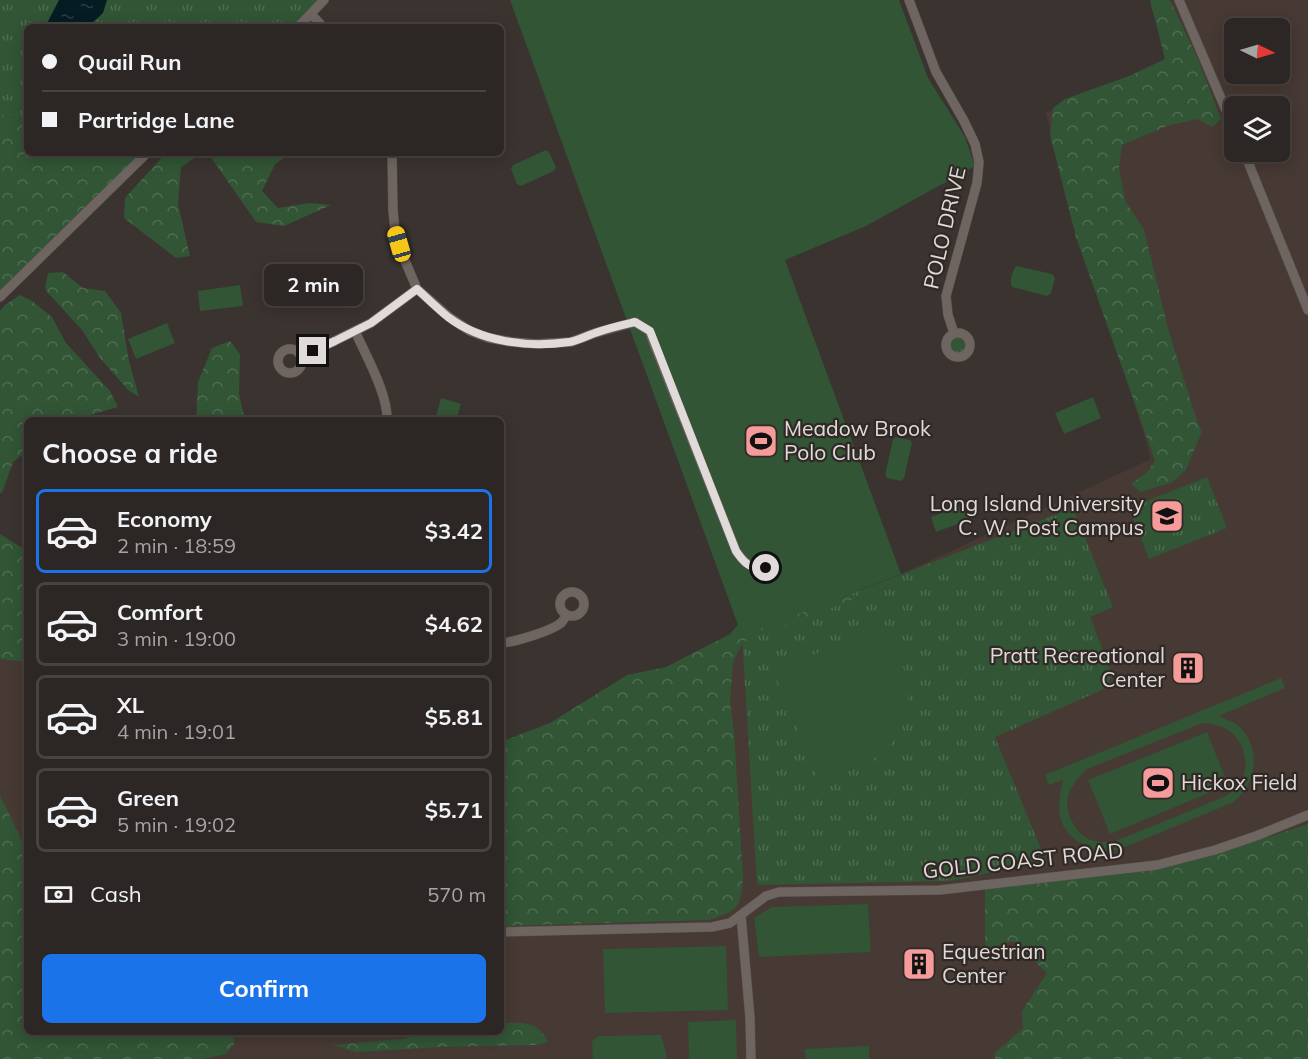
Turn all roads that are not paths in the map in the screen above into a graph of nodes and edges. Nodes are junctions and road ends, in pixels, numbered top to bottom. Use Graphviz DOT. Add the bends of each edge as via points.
graph roads {
  1 [pos="324,0"];
  2 [pos="909,0"];
  3 [pos="1179,0"];
  4 [pos="311,14"];
  5 [pos="301,24"];
  6 [pos="320,24"];
  7 [pos="1224,106"];
  8 [pos="144,156"];
  9 [pos="392,156"];
  10 [pos="1248,162"];
  11 [pos="417,289"];
  12 [pos="0,297"];
  13 [pos="1308,310"];
  14 [pos="355,331"];
  15 [pos="954,333"];
  16 [pos="302,357"];
  17 [pos="387,417"];
  18 [pos="777,563"];
  19 [pos="567,615"];
  20 [pos="504,642"];
  21 [pos="1308,815"];
  22 [pos="741,915"];
  23 [pos="504,933"];
  24 [pos="751,1059"];
  1 -- 4 [label="street"];
  2 -- 15 [label="street, POLO DRIVE" via="936,72 975,144 979,162 977,183 946,296"];
  3 -- 7 [label="street"];
  4 -- 5 [label="street"];
  4 -- 6 [label="street"];
  8 -- 12 [label="street"];
  9 -- 11 [label="street" via="395,231"];
  10 -- 13 [label="street"];
  11 -- 14 [label="street"];
  11 -- 18 [label="street" via="449,317 489,338 536,344 571,342 635,322 650,331 736,551 749,566 760,568"];
  14 -- 16 [label="street"];
  14 -- 17 [label="street" via="381,389"];
  19 -- 20 [label="street" via="550,628"];
  21 -- 22 [label="street, GOLD COAST ROAD" via="1215,850 1156,865 940,890 779,892 766,896"];
  22 -- 23 [label="street, GOLD COAST ROAD" via="712,927"];
  22 -- 24 [label="street"];
}
